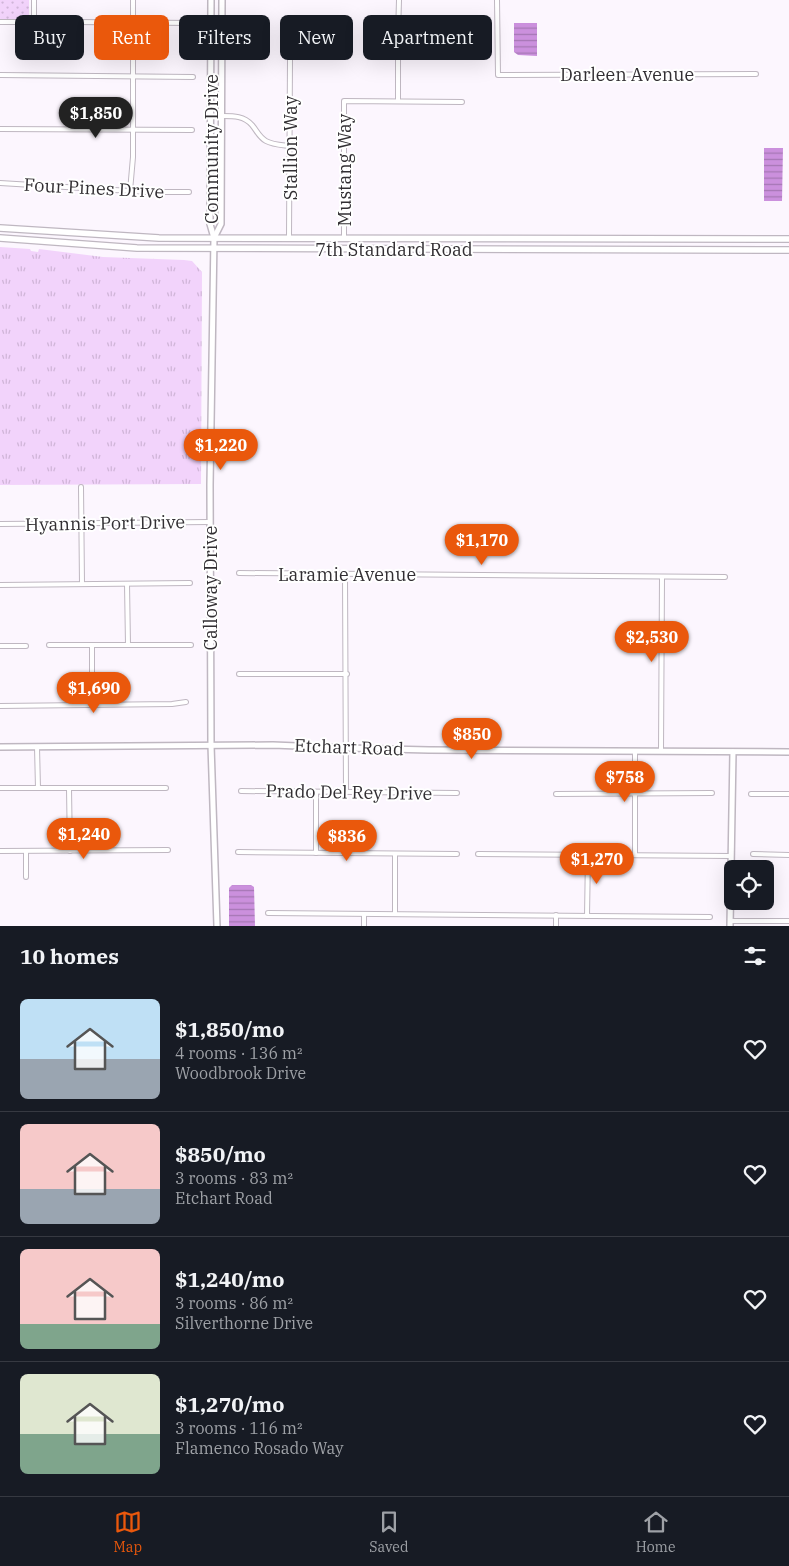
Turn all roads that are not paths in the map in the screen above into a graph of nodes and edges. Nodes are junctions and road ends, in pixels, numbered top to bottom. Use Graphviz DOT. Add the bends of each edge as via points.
graph roads {
  1 [pos="34,0"];
  2 [pos="133,0"];
  3 [pos="211,0"];
  4 [pos="222,0"];
  5 [pos="399,0"];
  6 [pos="497,0"];
  7 [pos="133,15"];
  8 [pos="0,22"];
  9 [pos="133,60"];
  10 [pos="290,60"];
  11 [pos="756,74"];
  12 [pos="0,75"];
  13 [pos="193,76"];
  14 [pos="133,77"];
  15 [pos="398,100"];
  16 [pos="462,102"];
  17 [pos="222,116"];
  18 [pos="0,129"];
  19 [pos="133,130"];
  20 [pos="192,130"];
  21 [pos="290,146"];
  22 [pos="0,183"];
  23 [pos="130,191"];
  24 [pos="189,192"];
  25 [pos="0,228"];
  26 [pos="0,238"];
  27 [pos="214,238"];
  28 [pos="289,238"];
  29 [pos="344,239"];
  30 [pos="789,240"];
  31 [pos="213,249"];
  32 [pos="789,250"];
  33 [pos="81,487"];
  34 [pos="210,522"];
  35 [pos="82,523"];
  36 [pos="0,524"];
  37 [pos="239,573"];
  38 [pos="345,574"];
  39 [pos="662,577"];
  40 [pos="725,577"];
  41 [pos="190,583"];
  42 [pos="82,584"];
  43 [pos="127,584"];
  44 [pos="0,585"];
  45 [pos="49,645"];
  46 [pos="92,645"];
  47 [pos="128,645"];
  48 [pos="191,645"];
  49 [pos="0,646"];
  50 [pos="26,646"];
  51 [pos="239,674"];
  52 [pos="347,674"];
  53 [pos="186,702"];
  54 [pos="92,705"];
  55 [pos="0,706"];
  56 [pos="211,745"];
  57 [pos="0,747"];
  58 [pos="37,747"];
  59 [pos="347,748"];
  60 [pos="660,750"];
  61 [pos="634,751"];
  62 [pos="733,752"];
  63 [pos="789,752"];
  64 [pos="0,788"];
  65 [pos="38,788"];
  66 [pos="166,788"];
  67 [pos="69,789"];
  68 [pos="241,791"];
  69 [pos="316,792"];
  70 [pos="346,792"];
  71 [pos="458,793"];
  72 [pos="712,793"];
  73 [pos="556,794"];
  74 [pos="634,794"];
  75 [pos="751,794"];
  76 [pos="789,794"];
  77 [pos="168,850"];
  78 [pos="0,851"];
  79 [pos="26,851"];
  80 [pos="70,851"];
  81 [pos="238,852"];
  82 [pos="316,853"];
  83 [pos="395,854"];
  84 [pos="457,854"];
  85 [pos="478,854"];
  86 [pos="753,854"];
  87 [pos="588,855"];
  88 [pos="789,855"];
  89 [pos="635,856"];
  90 [pos="731,856"];
  91 [pos="26,877"];
  92 [pos="268,913"];
  93 [pos="364,914"];
  94 [pos="395,914"];
  95 [pos="556,915"];
  96 [pos="587,916"];
  97 [pos="710,917"];
  98 [pos="789,921"];
  99 [pos="730,923"];
  100 [pos="217,926"];
  101 [pos="364,926"];
  102 [pos="556,926"];
  1 -- 8 [label="street" via="34,22"];
  2 -- 7 [label="street"];
  3 -- 27 [label="street, Community Drive" via="210,224"];
  4 -- 17 [label="street, Community Drive"];
  5 -- 15 [label="street"];
  6 -- 11 [label="street, Darleen Avenue" via="498,75"];
  9 -- 14 [label="street"];
  10 -- 21 [label="street, Stallion Way"];
  12 -- 14 [label="street"];
  13 -- 14 [label="street"];
  14 -- 19 [label="street"];
  15 -- 16 [label="street"];
  15 -- 29 [label="street, Mustang Way" via="344,101"];
  17 -- 21 [label="street" via="240,117 266,141"];
  17 -- 27 [label="street, Community Drive" via="221,224"];
  18 -- 19 [label="street"];
  19 -- 20 [label="street"];
  19 -- 23 [label="street"];
  21 -- 28 [label="street, Stallion Way"];
  22 -- 23 [label="street, Four Pines Drive"];
  23 -- 24 [label="street, Four Pines Drive"];
  25 -- 27 [label="main road, 7th Standard Road" via="121,237"];
  26 -- 31 [label="main road, 7th Standard Road" via="119,248"];
  27 -- 28 [label="main road, 7th Standard Road"];
  27 -- 31 [label="street, Calloway Drive"];
  28 -- 29 [label="main road, 7th Standard Road"];
  29 -- 30 [label="main road, 7th Standard Road"];
  31 -- 32 [label="main road, 7th Standard Road"];
  31 -- 34 [label="street, Calloway Drive"];
  33 -- 35 [label="street"];
  34 -- 35 [label="street, Hyannis Port Drive"];
  34 -- 56 [label="street, Calloway Drive"];
  35 -- 36 [label="street, Hyannis Port Drive"];
  35 -- 42 [label="street"];
  37 -- 38 [label="street, Laramie Avenue"];
  38 -- 39 [label="street, Laramie Avenue"];
  38 -- 52 [label="street"];
  39 -- 40 [label="street, Laramie Avenue"];
  39 -- 60 [label="street"];
  41 -- 43 [label="street"];
  42 -- 43 [label="street"];
  42 -- 44 [label="street"];
  43 -- 47 [label="street"];
  45 -- 46 [label="street"];
  46 -- 47 [label="street"];
  46 -- 54 [label="street"];
  47 -- 48 [label="street"];
  49 -- 50 [label="street"];
  51 -- 52 [label="street"];
  52 -- 59 [label="street"];
  53 -- 54 [label="street"];
  54 -- 55 [label="street"];
  56 -- 58 [label="street, Etchart Road"];
  56 -- 59 [label="street, Etchart Road"];
  56 -- 100 [label="street, Calloway Drive"];
  57 -- 58 [label="street, Etchart Road"];
  58 -- 65 [label="street"];
  59 -- 61 [label="street, Etchart Road"];
  59 -- 70 [label="street"];
  60 -- 61 [label="street, Etchart Road"];
  60 -- 62 [label="street, Etchart Road"];
  61 -- 74 [label="street"];
  62 -- 63 [label="street, Etchart Road"];
  62 -- 90 [label="street"];
  64 -- 65 [label="street"];
  65 -- 67 [label="street"];
  66 -- 67 [label="street"];
  67 -- 80 [label="street"];
  68 -- 69 [label="street, Prado Del Rey Drive"];
  69 -- 70 [label="street, Prado Del Rey Drive"];
  69 -- 82 [label="street"];
  70 -- 71 [label="street, Prado Del Rey Drive"];
  72 -- 74 [label="street"];
  73 -- 74 [label="street"];
  74 -- 89 [label="street"];
  75 -- 76 [label="street"];
  77 -- 80 [label="street"];
  78 -- 79 [label="street"];
  79 -- 80 [label="street"];
  79 -- 91 [label="street"];
  81 -- 82 [label="street"];
  82 -- 83 [label="street"];
  83 -- 84 [label="street"];
  83 -- 94 [label="street"];
  85 -- 87 [label="street"];
  86 -- 88 [label="street"];
  87 -- 89 [label="street"];
  87 -- 96 [label="street"];
  89 -- 90 [label="street"];
  90 -- 99 [label="street"];
  92 -- 93 [label="street"];
  93 -- 94 [label="street"];
  93 -- 101 [label="street"];
  94 -- 95 [label="street"];
  95 -- 96 [label="street"];
  95 -- 102 [label="street"];
  96 -- 97 [label="street"];
  98 -- 99 [label="street"];
}
